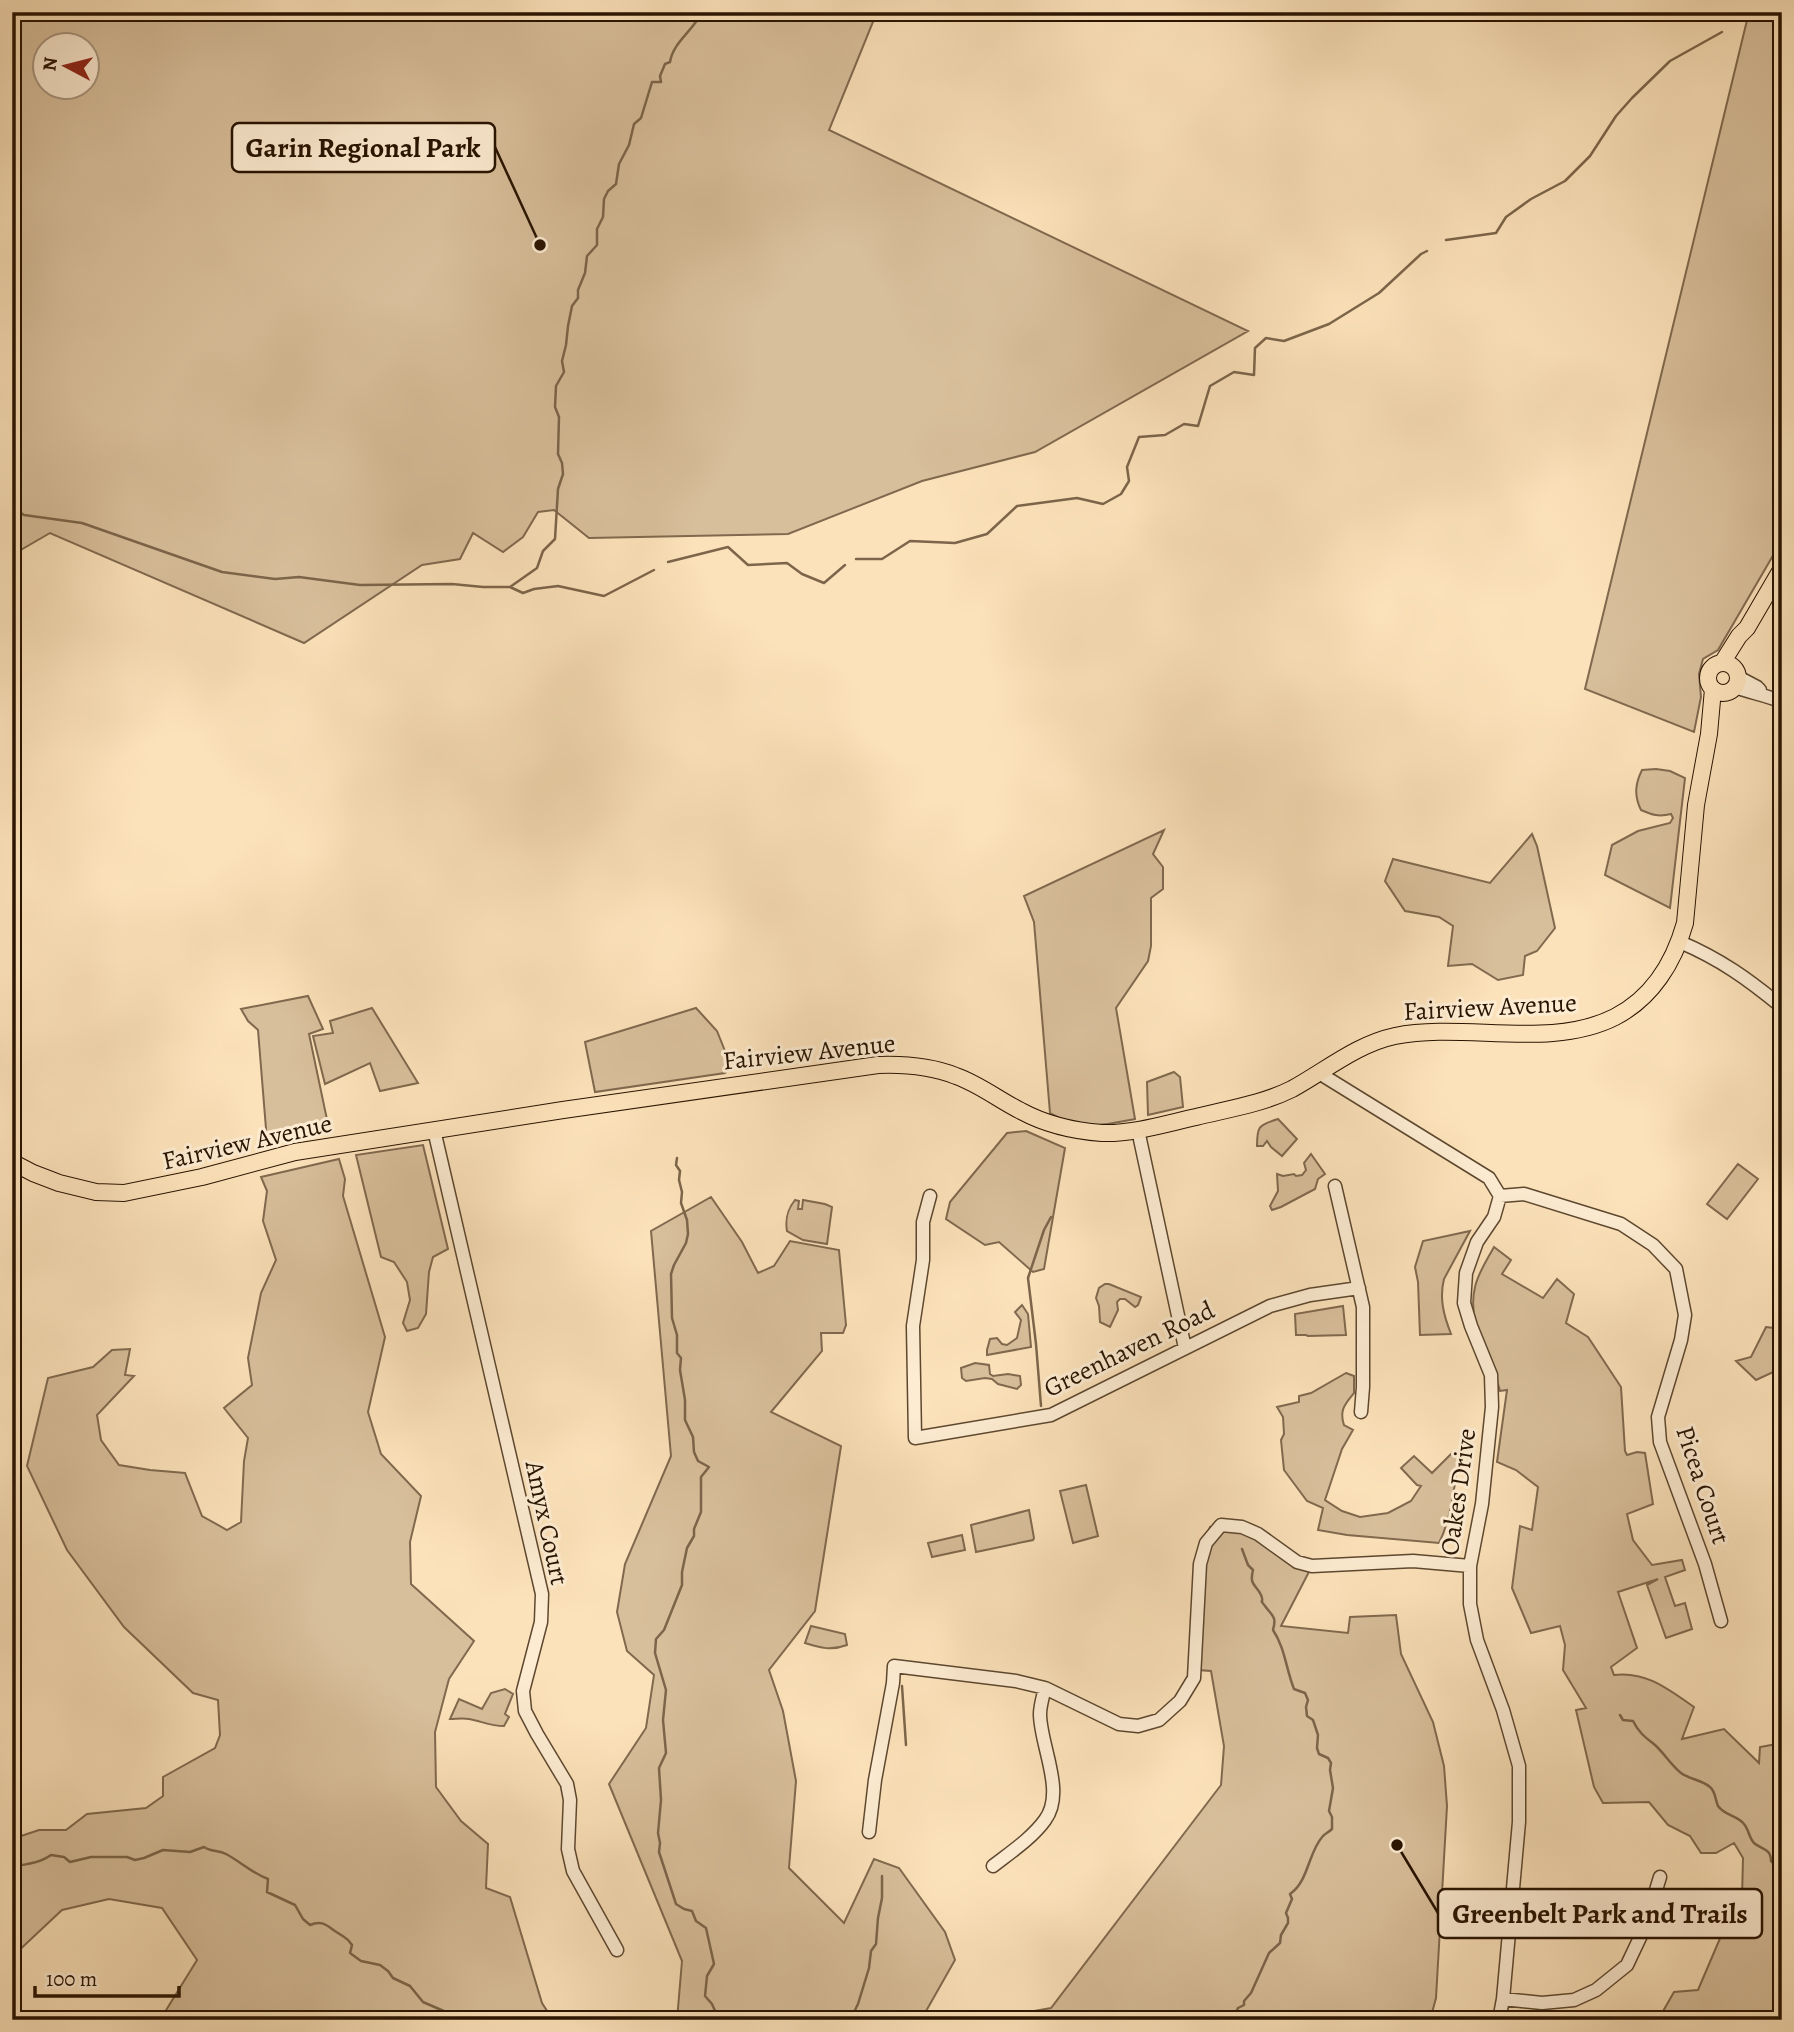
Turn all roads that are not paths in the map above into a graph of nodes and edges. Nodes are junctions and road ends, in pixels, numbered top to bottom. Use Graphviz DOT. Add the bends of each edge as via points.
graph roads {
  1 [pos="1782,568"];
  2 [pos="1728,680"];
  3 [pos="1782,702"];
  4 [pos="1680,942"];
  5 [pos="1782,1007"];
  6 [pos="1319,1073"];
  7 [pos="434,1130"];
  8 [pos="1138,1130"];
  9 [pos="12,1162"];
  10 [pos="1335,1186"];
  11 [pos="930,1196"];
  12 [pos="1500,1196"];
  13 [pos="1359,1288"];
  14 [pos="1185,1348"];
  15 [pos="1361,1412"];
  16 [pos="1470,1566"];
  17 [pos="1721,1621"];
  18 [pos="1045,1688"];
  19 [pos="869,1832"];
  20 [pos="993,1866"];
  21 [pos="1660,1877"];
  22 [pos="617,1950"];
  23 [pos="1503,1999"];
  24 [pos="1499,2020"];
  1 -- 2 [label="main road, Fairview Avenue" via="1747,628"];
  2 -- 3 [label="street"];
  2 -- 4 [label="main road, Fairview Avenue" via="1700,776"];
  4 -- 5 [label="street" via="1750,980"];
  4 -- 6 [label="main road, Fairview Avenue" via="1654,986 1627,1009 1600,1023 1560,1032 1408,1034 1359,1049"];
  6 -- 8 [label="main road, Fairview Avenue" via="1260,1102"];
  6 -- 12 [label="street" via="1489,1178"];
  7 -- 8 [label="main road, Fairview Avenue" via="899,1064 955,1076 1048,1123 1091,1132"];
  7 -- 9 [label="main road, Fairview Avenue" via="295,1152 124,1193 59,1183"];
  7 -- 22 [label="street, Amyx Court" via="541,1594 541,1622 523,1691 525,1711 567,1784 573,1871"];
  8 -- 14 [label="street"];
  10 -- 13 [label="street"];
  11 -- 14 [label="street, Greenhaven Road" via="923,1222 914,1326 915,1438 1051,1415"];
  12 -- 16 [label="street, Oakes Drive" via="1466,1273 1464,1303 1491,1375 1492,1406"];
  12 -- 17 [label="street, Picea Court" via="1524,1194 1621,1224 1653,1245 1676,1269 1685,1315 1658,1417 1660,1442"];
  13 -- 14 [label="street, Greenhaven Road" via="1270,1306"];
  13 -- 15 [label="street" via="1363,1307"];
  16 -- 18 [label="street" via="1413,1561 1312,1566 1297,1562 1258,1534 1221,1525 1206,1543 1200,1564 1194,1678 1180,1701 1159,1720 1138,1726 1119,1724"];
  16 -- 23 [label="street, Oakes Drive" via="1470,1604 1477,1640 1519,1766 1519,1822"];
  18 -- 19 [label="street" via="894,1666"];
  18 -- 20 [label="street" via="1040,1714 1053,1784 1051,1807 1019,1846"];
  21 -- 23 [label="street" via="1627,1965 1596,1990 1574,2000"];
  23 -- 24 [label="street, Oakes Drive"];
}
